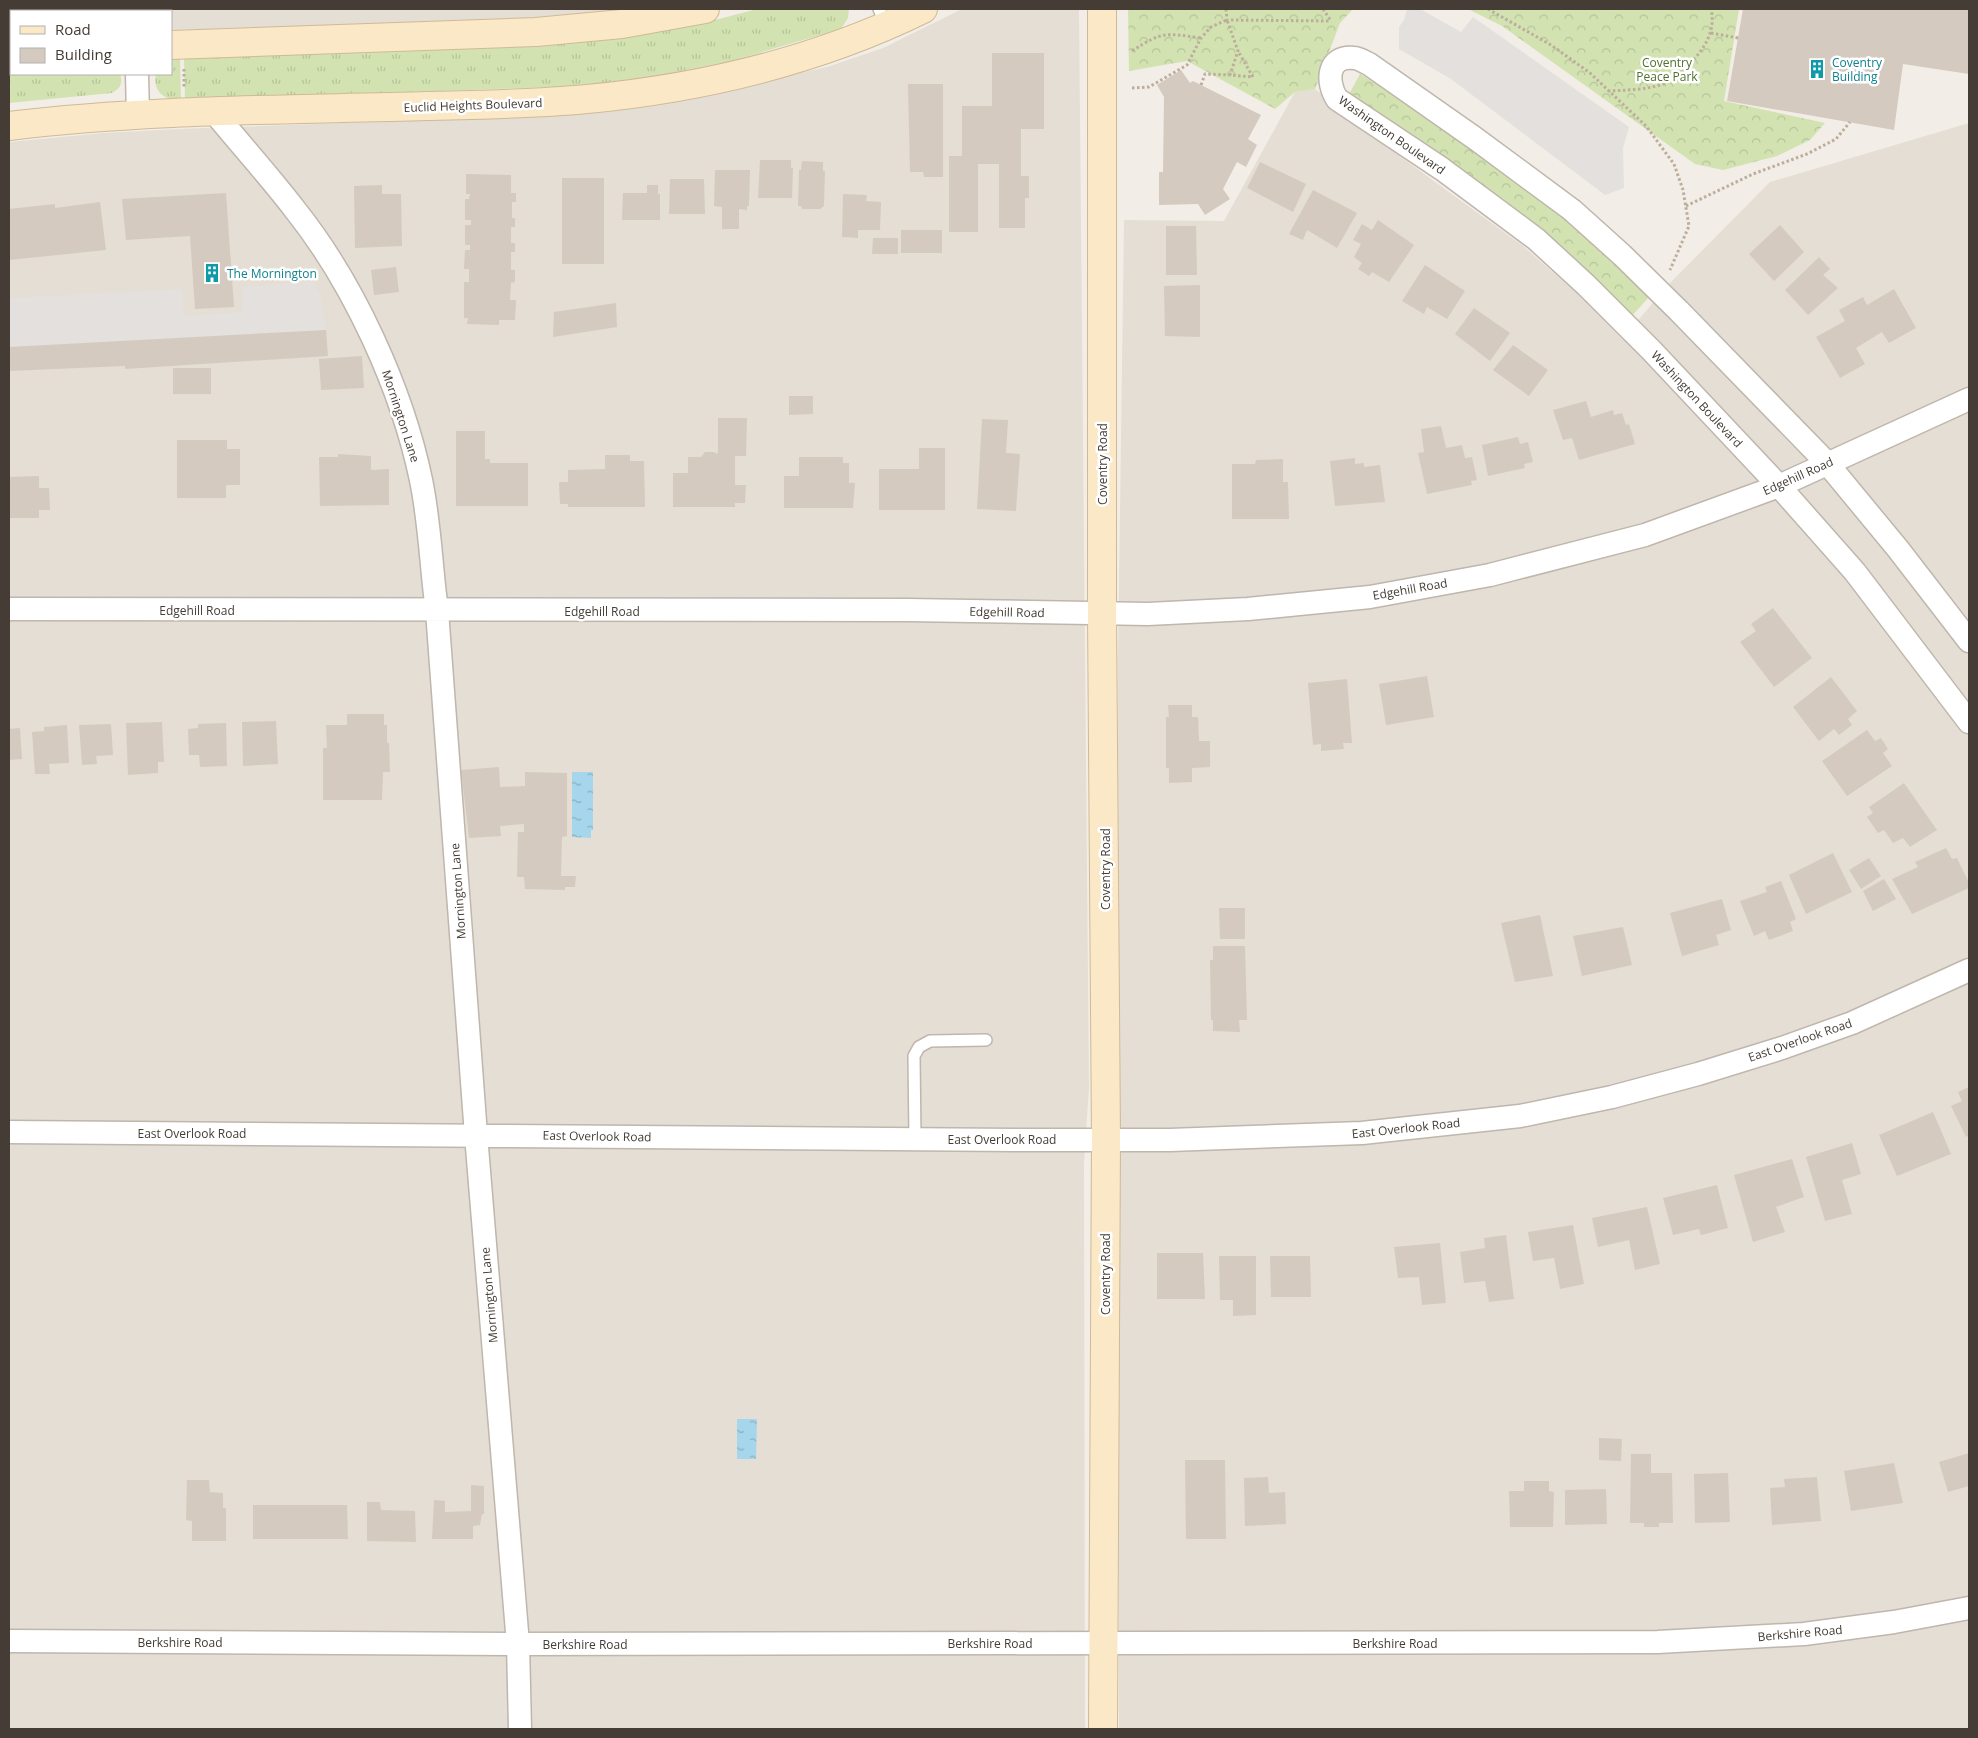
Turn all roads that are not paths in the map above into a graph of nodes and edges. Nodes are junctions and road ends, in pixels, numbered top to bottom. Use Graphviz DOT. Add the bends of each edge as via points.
graph roads {
  1 [pos="705,9"];
  2 [pos="923,9"];
  3 [pos="1102,9"];
  4 [pos="883,18"];
  5 [pos="177,54"];
  6 [pos="137,75"];
  7 [pos="214,112"];
  8 [pos="138,116"];
  9 [pos="9,126"];
  10 [pos="1969,399"];
  11 [pos="1827,464"];
  12 [pos="1779,486"];
  13 [pos="9,609"];
  14 [pos="437,611"];
  15 [pos="1102,614"];
  16 [pos="1969,641"];
  17 [pos="1969,722"];
  18 [pos="1969,970"];
  19 [pos="986,1040"];
  20 [pos="9,1132"];
  21 [pos="476,1135"];
  22 [pos="915,1139"];
  23 [pos="1106,1139"];
  24 [pos="1969,1608"];
  25 [pos="9,1641"];
  26 [pos="1103,1642"];
  27 [pos="518,1644"];
  28 [pos="520,1729"];
  29 [pos="1103,1729"];
  1 -- 5 [label="street" via="622,24 536,32"];
  2 -- 4 [label="street, Euclid Heights Boulevard"];
  3 -- 15 [label="street, Coventry Road"];
  4 -- 7 [label="street, Euclid Heights Boulevard" via="831,49 765,68 608,97 499,105"];
  6 -- 8 [label="street"];
  7 -- 8 [label="street, Euclid Heights Boulevard"];
  7 -- 14 [label="street, Mornington Lane" via="297,212 338,273 378,351 411,439 421,480"];
  8 -- 9 [label="street, Euclid Heights Boulevard"];
  10 -- 11 [label="street, Edgehill Road"];
  11 -- 12 [label="street, Edgehill Road"];
  11 -- 12 [label="street, Washington Boulevard" via="1672,304 1572,210 1369,64 1356,58 1338,61 1329,79 1337,99 1442,169 1536,239 1639,338"];
  11 -- 16 [label="street, Washington Boulevard" via="1898,548"];
  12 -- 15 [label="street, Edgehill Road" via="1645,534 1490,575 1370,597 1248,609"];
  12 -- 17 [label="street, Washington Boulevard" via="1855,572"];
  13 -- 14 [label="street, Edgehill Road"];
  14 -- 15 [label="street, Edgehill Road" via="908,610"];
  14 -- 21 [label="street, Mornington Lane"];
  15 -- 23 [label="street, Coventry Road"];
  18 -- 23 [label="street, East Overlook Road" via="1852,1023 1782,1048 1612,1097 1520,1116 1362,1133"];
  19 -- 22 [label="lane" via="930,1041 919,1047 914,1056"];
  20 -- 21 [label="street, East Overlook Road"];
  21 -- 22 [label="street, East Overlook Road"];
  21 -- 27 [label="street, Mornington Lane"];
  22 -- 23 [label="street, East Overlook Road"];
  23 -- 26 [label="street, Coventry Road"];
  24 -- 26 [label="street, Berkshire Road" via="1815,1632 1687,1641"];
  25 -- 27 [label="street, Berkshire Road"];
  26 -- 27 [label="street, Berkshire Road"];
  26 -- 29 [label="street, Coventry Road"];
  27 -- 28 [label="street, Mornington Lane"];
}
